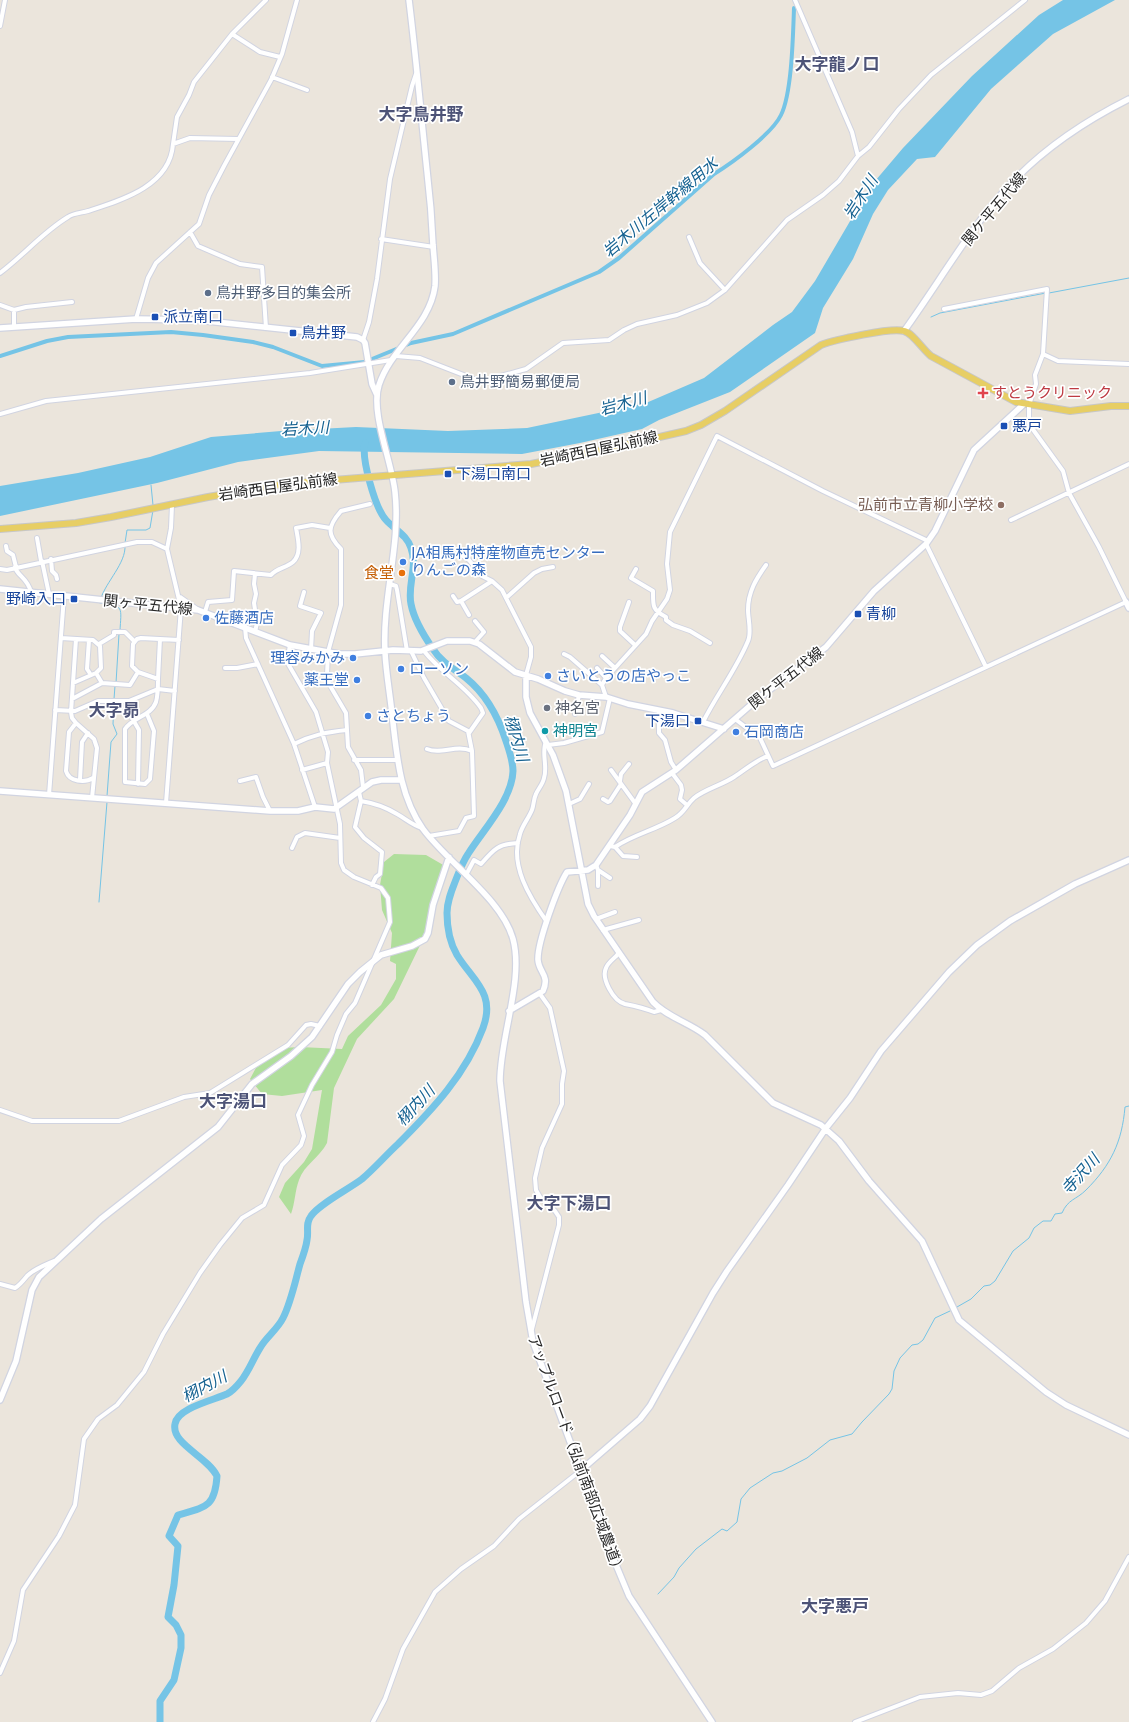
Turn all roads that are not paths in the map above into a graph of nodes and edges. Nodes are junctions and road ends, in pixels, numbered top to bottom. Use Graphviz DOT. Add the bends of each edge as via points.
graph roads {
  1 [pos="5,0"];
  2 [pos="266,0"];
  3 [pos="297,0"];
  4 [pos="409,0"];
  5 [pos="795,0"];
  6 [pos="1026,0"];
  7 [pos="0,26"];
  8 [pos="232,34"];
  9 [pos="280,57"];
  10 [pos="417,73"];
  11 [pos="272,77"];
  12 [pos="307,90"];
  13 [pos="1129,99"];
  14 [pos="238,139"];
  15 [pos="173,144"];
  16 [pos="858,156"];
  17 [pos="190,232"];
  18 [pos="689,237"];
  19 [pos="381,239"];
  20 [pos="434,247"];
  21 [pos="0,273"];
  22 [pos="725,290"];
  23 [pos="72,302"];
  24 [pos="0,305"];
  25 [pos="944,309"];
  26 [pos="14,310"];
  27 [pos="136,319"];
  28 [pos="14,327"];
  29 [pos="0,328"];
  30 [pos="266,328"];
  31 [pos="904,331"];
  32 [pos="363,340"];
  33 [pos="1043,354"];
  34 [pos="394,358"];
  35 [pos="1129,364"];
  36 [pos="369,365"];
  37 [pos="377,396"];
  38 [pos="1026,404"];
  39 [pos="1129,406"];
  40 [pos="0,414"];
  41 [pos="1129,464"];
  42 [pos="392,476"];
  43 [pos="1069,493"];
  44 [pos="370,504"];
  45 [pos="172,505"];
  46 [pos="1011,520"];
  47 [pos="330,528"];
  48 [pos="0,529"];
  49 [pos="37,538"];
  50 [pos="927,543"];
  51 [pos="6,546"];
  52 [pos="167,549"];
  53 [pos="459,553"];
  54 [pos="51,559"];
  55 [pos="41,561"];
  56 [pos="766,565"];
  57 [pos="16,567"];
  58 [pos="553,567"];
  59 [pos="636,569"];
  60 [pos="0,570"];
  61 [pos="255,574"];
  62 [pos="57,579"];
  63 [pos="492,581"];
  64 [pos="390,584"];
  65 [pos="0,589"];
  66 [pos="31,592"];
  67 [pos="304,592"];
  68 [pos="49,594"];
  69 [pos="64,596"];
  70 [pos="452,596"];
  71 [pos="180,597"];
  72 [pos="506,598"];
  73 [pos="461,601"];
  74 [pos="629,602"];
  75 [pos="1126,602"];
  76 [pos="181,608"];
  77 [pos="1129,608"];
  78 [pos="198,610"];
  79 [pos="205,612"];
  80 [pos="657,613"];
  81 [pos="469,615"];
  82 [pos="475,621"];
  83 [pos="244,627"];
  84 [pos="255,632"];
  85 [pos="61,638"];
  86 [pos="76,639"];
  87 [pos="160,639"];
  88 [pos="89,640"];
  89 [pos="179,640"];
  90 [pos="134,641"];
  91 [pos="475,642"];
  92 [pos="710,643"];
  93 [pos="99,644"];
  94 [pos="290,645"];
  95 [pos="634,645"];
  96 [pos="311,650"];
  97 [pos="425,650"];
  98 [pos="385,651"];
  99 [pos="409,651"];
  100 [pos="328,652"];
  101 [pos="564,654"];
  102 [pos="602,656"];
  103 [pos="258,664"];
  104 [pos="986,667"];
  105 [pos="225,668"];
  106 [pos="597,668"];
  107 [pos="615,668"];
  108 [pos="138,672"];
  109 [pos="94,674"];
  110 [pos="526,675"];
  111 [pos="606,678"];
  112 [pos="158,680"];
  113 [pos="102,683"];
  114 [pos="73,684"];
  115 [pos="602,685"];
  116 [pos="158,689"];
  117 [pos="176,690"];
  118 [pos="578,695"];
  119 [pos="608,698"];
  120 [pos="72,699"];
  121 [pos="129,702"];
  122 [pos="56,710"];
  123 [pos="659,710"];
  124 [pos="71,712"];
  125 [pos="147,714"];
  126 [pos="575,714"];
  127 [pos="735,719"];
  128 [pos="133,720"];
  129 [pos="703,722"];
  130 [pos="76,723"];
  131 [pos="724,729"];
  132 [pos="347,730"];
  133 [pos="88,733"];
  134 [pos="322,733"];
  135 [pos="469,733"];
  136 [pos="547,743"];
  137 [pos="294,744"];
  138 [pos="427,749"];
  139 [pos="472,751"];
  140 [pos="768,756"];
  141 [pos="354,760"];
  142 [pos="397,760"];
  143 [pos="327,763"];
  144 [pos="629,764"];
  145 [pos="302,770"];
  146 [pos="611,770"];
  147 [pos="674,771"];
  148 [pos="93,778"];
  149 [pos="80,780"];
  150 [pos="400,780"];
  151 [pos="240,781"];
  152 [pos="621,783"];
  153 [pos="138,784"];
  154 [pos="589,784"];
  155 [pos="363,787"];
  156 [pos="0,791"];
  157 [pos="358,792"];
  158 [pos="48,795"];
  159 [pos="92,798"];
  160 [pos="603,798"];
  161 [pos="362,801"];
  162 [pos="166,803"];
  163 [pos="635,803"];
  164 [pos="569,804"];
  165 [pos="687,805"];
  166 [pos="337,807"];
  167 [pos="315,808"];
  168 [pos="270,811"];
  169 [pos="423,828"];
  170 [pos="429,836"];
  171 [pos="340,838"];
  172 [pos="518,843"];
  173 [pos="612,846"];
  174 [pos="292,848"];
  175 [pos="637,857"];
  176 [pos="449,858"];
  177 [pos="1129,860"];
  178 [pos="597,867"];
  179 [pos="582,871"];
  180 [pos="464,874"];
  181 [pos="610,878"];
  182 [pos="372,885"];
  183 [pos="598,886"];
  184 [pos="616,912"];
  185 [pos="596,919"];
  186 [pos="640,920"];
  187 [pos="547,922"];
  188 [pos="603,930"];
  189 [pos="618,954"];
  190 [pos="373,962"];
  191 [pos="540,994"];
  192 [pos="661,1010"];
  193 [pos="509,1011"];
  194 [pos="320,1026"];
  195 [pos="0,1110"];
  196 [pos="826,1128"];
  197 [pos="58,1259"];
  198 [pos="0,1284"];
  199 [pos="531,1334"];
  200 [pos="0,1400"];
  201 [pos="1129,1435"];
  202 [pos="580,1471"];
  203 [pos="1129,1557"];
  204 [pos="0,1673"];
  205 [pos="373,1722"];
  206 [pos="712,1722"];
  207 [pos="855,1722"];
  1 -- 7 [label="street"];
  2 -- 8 [label="street"];
  3 -- 9 [label="street"];
  4 -- 10 [label="street, アップルロード（弘前南部広域農道）"];
  5 -- 16 [label="street" via="852,132"];
  6 -- 16 [label="street" via="931,75 899,109 869,147"];
  8 -- 9 [label="street" via="260,52"];
  8 -- 15 [label="street" via="194,82 177,117"];
  9 -- 11 [label="street"];
  10 -- 19 [label="street" via="395,152"];
  10 -- 20 [label="street, アップルロード（弘前南部広域農道）"];
  11 -- 12 [label="street"];
  11 -- 14 [label="street"];
  13 -- 31 [label="street, 関ケ平五代線" via="1083,125 1044,152 1005,190 969,236"];
  14 -- 15 [label="street" via="190,138"];
  14 -- 17 [label="street" via="209,195 199,224"];
  15 -- 21 [label="street" via="172,157 156,178 126,198 70,215"];
  16 -- 22 [label="street" via="839,181 787,220"];
  17 -- 27 [label="street" via="154,266"];
  17 -- 30 [label="street" via="198,246 240,264 262,267"];
  18 -- 22 [label="street" via="700,263"];
  19 -- 20 [label="street"];
  19 -- 32 [label="street" via="369,322"];
  20 -- 34 [label="street, アップルロード（弘前南部広域農道）" via="433,295 423,317"];
  22 -- 34 [label="street" via="707,303 676,315 637,324 609,340 563,343 526,369 490,379 474,379 420,358"];
  23 -- 26 [label="street" via="26,306"];
  24 -- 26 [label="street"];
  25 -- 33 [label="street" via="1047,289"];
  26 -- 28 [label="street"];
  27 -- 28 [label="street"];
  27 -- 30 [label="street" via="197,320"];
  28 -- 29 [label="street"];
  30 -- 32 [label="street"];
  31 -- 38 [label="main road" via="932,356 1008,399"];
  31 -- 42 [label="main road, 岩崎西目屋弘前線" via="876,333 821,345 716,417 686,430 531,464"];
  32 -- 36 [label="street"];
  33 -- 35 [label="street" via="1058,362"];
  33 -- 38 [label="street" via="1035,375 1036,384"];
  34 -- 36 [label="street"];
  34 -- 37 [label="street, アップルロード（弘前南部広域農道）" via="379,385"];
  36 -- 37 [label="street"];
  36 -- 40 [label="street" via="46,401"];
  37 -- 42 [label="street, アップルロード（弘前南部広域農道）"];
  38 -- 39 [label="main road" via="1070,411"];
  38 -- 43 [label="street" via="1030,428 1042,440 1063,471"];
  38 -- 50 [label="street, 関ケ平五代線" via="974,450"];
  41 -- 43 [label="street"];
  42 -- 45 [label="main road, 岩崎西目屋弘前線" via="264,487"];
  42 -- 64 [label="street, アップルロード（弘前南部広域農道）" via="396,495 396,515"];
  43 -- 46 [label="street"];
  43 -- 75 [label="street"];
  44 -- 47 [label="street" via="340,511"];
  45 -- 48 [label="main road, 岩崎西目屋弘前線" via="76,522"];
  45 -- 52 [label="street" via="172,528"];
  47 -- 61 [label="street" via="312,525 296,528 299,547 292,562 276,569 271,575"];
  47 -- 100 [label="street" via="331,538 342,549 341,605"];
  49 -- 55 [label="street"];
  50 -- 80 [label="street" via="717,436 670,532 667,564 670,590"];
  50 -- 104 [label="street"];
  50 -- 127 [label="street, 関ケ平五代線" via="874,591 826,648"];
  51 -- 57 [label="street" via="7,551 14,554"];
  52 -- 54 [label="street" via="152,542 128,543"];
  52 -- 71 [label="street"];
  53 -- 63 [label="street" via="469,560 482,576"];
  54 -- 55 [label="street"];
  54 -- 62 [label="street" via="52,571"];
  55 -- 57 [label="street"];
  55 -- 68 [label="street"];
  56 -- 129 [label="street" via="753,584 748,609 749,639 734,672 716,696"];
  57 -- 60 [label="street"];
  57 -- 66 [label="street" via="16,571 27,581"];
  58 -- 72 [label="street" via="534,573"];
  59 -- 80 [label="street" via="631,578 653,591 652,602"];
  61 -- 79 [label="street" via="234,571 232,600 208,602"];
  61 -- 84 [label="street"];
  63 -- 72 [label="street"];
  63 -- 73 [label="street"];
  64 -- 98 [label="street, アップルロード（弘前南部広域農道）"];
  64 -- 99 [label="street" via="396,586"];
  65 -- 66 [label="street, 関ヶ平五代線"];
  66 -- 68 [label="street, 関ヶ平五代線"];
  67 -- 96 [label="street" via="300,606 321,613 312,631"];
  68 -- 69 [label="street, 関ヶ平五代線"];
  69 -- 76 [label="street, 関ヶ平五代線"];
  69 -- 85 [label="street"];
  70 -- 73 [label="street" via="457,602"];
  71 -- 76 [label="street"];
  71 -- 78 [label="street"];
  72 -- 110 [label="street" via="530,647 531,657"];
  73 -- 81 [label="street"];
  74 -- 95 [label="street" via="620,631"];
  75 -- 77 [label="street"];
  75 -- 104 [label="street"];
  76 -- 78 [label="street, 関ヶ平五代線"];
  76 -- 89 [label="street"];
  78 -- 79 [label="street, 関ヶ平五代線"];
  79 -- 83 [label="street, 関ヶ平五代線"];
  80 -- 92 [label="street" via="666,617 673,625 690,631"];
  80 -- 95 [label="street" via="646,634"];
  82 -- 91 [label="street" via="484,632"];
  83 -- 84 [label="street, 関ヶ平五代線"];
  83 -- 103 [label="street" via="246,638"];
  84 -- 94 [label="street, 関ヶ平五代線"];
  85 -- 86 [label="street"];
  85 -- 122 [label="street"];
  86 -- 88 [label="street"];
  86 -- 114 [label="street"];
  87 -- 89 [label="street"];
  87 -- 90 [label="street" via="141,638"];
  87 -- 112 [label="street"];
  88 -- 93 [label="street"];
  88 -- 109 [label="street" via="87,669"];
  89 -- 117 [label="street"];
  90 -- 93 [label="street" via="125,632 114,632"];
  90 -- 108 [label="street" via="132,666"];
  91 -- 97 [label="street" via="453,640"];
  91 -- 110 [label="street" via="508,668"];
  93 -- 109 [label="street" via="102,665"];
  94 -- 96 [label="street, 関ヶ平五代線"];
  94 -- 134 [label="street" via="287,662 316,712"];
  95 -- 107 [label="street"];
  96 -- 100 [label="street, 関ヶ平五代線"];
  97 -- 99 [label="street"];
  97 -- 135 [label="street" via="437,667 459,684 481,708 483,713"];
  98 -- 99 [label="street"];
  98 -- 100 [label="street, 関ヶ平五代線" via="349,654"];
  98 -- 142 [label="street, アップルロード（弘前南部広域農道）"];
  99 -- 135 [label="street" via="449,721"];
  100 -- 132 [label="street" via="328,679 346,713"];
  101 -- 115 [label="street"];
  102 -- 107 [label="street"];
  103 -- 105 [label="street"];
  103 -- 137 [label="street"];
  104 -- 140 [label="street" via="773,766"];
  106 -- 111 [label="street"];
  107 -- 111 [label="street"];
  108 -- 112 [label="street"];
  108 -- 113 [label="street" via="130,685"];
  109 -- 113 [label="street"];
  109 -- 114 [label="street"];
  110 -- 118 [label="street"];
  110 -- 136 [label="street" via="528,705"];
  111 -- 115 [label="street"];
  112 -- 116 [label="street"];
  113 -- 120 [label="street"];
  114 -- 120 [label="street"];
  115 -- 119 [label="street"];
  116 -- 117 [label="street"];
  116 -- 121 [label="street"];
  116 -- 125 [label="street" via="155,705"];
  117 -- 162 [label="street"];
  118 -- 119 [label="street"];
  118 -- 126 [label="street"];
  119 -- 123 [label="street"];
  119 -- 136 [label="street" via="602,732 564,743"];
  120 -- 124 [label="street"];
  121 -- 124 [label="street" via="98,701"];
  121 -- 128 [label="street" via="128,711"];
  122 -- 124 [label="street"];
  122 -- 158 [label="street"];
  123 -- 129 [label="street"];
  123 -- 147 [label="street" via="660,733 665,740"];
  124 -- 130 [label="street"];
  125 -- 128 [label="street"];
  125 -- 153 [label="street" via="154,731 151,776 148,782"];
  127 -- 131 [label="street, 関ケ平五代線"];
  127 -- 140 [label="street" via="760,738"];
  128 -- 153 [label="street" via="139,730"];
  128 -- 153 [label="street" via="125,729 125,782"];
  129 -- 131 [label="street"];
  130 -- 133 [label="street"];
  130 -- 149 [label="street" via="69,732 66,771 70,777"];
  131 -- 147 [label="street, 関ケ平五代線"];
  132 -- 134 [label="street"];
  132 -- 141 [label="street" via="348,747"];
  133 -- 148 [label="street" via="94,739 97,748"];
  133 -- 149 [label="street" via="82,742"];
  134 -- 137 [label="street"];
  134 -- 143 [label="street" via="328,752"];
  135 -- 139 [label="street"];
  136 -- 164 [label="street"];
  136 -- 172 [label="street" via="544,746 545,777"];
  137 -- 145 [label="street"];
  138 -- 139 [label="street" via="432,752 463,747"];
  139 -- 170 [label="street" via="474,816 466,818 459,831"];
  140 -- 165 [label="street" via="695,797"];
  141 -- 142 [label="street"];
  141 -- 155 [label="street" via="361,770"];
  142 -- 150 [label="street, アップルロード（弘前南部広域農道）"];
  143 -- 145 [label="street"];
  143 -- 166 [label="street"];
  144 -- 152 [label="street" via="621,774"];
  145 -- 167 [label="street"];
  146 -- 152 [label="street"];
  147 -- 163 [label="street, 関ケ平五代線" via="642,792"];
  147 -- 165 [label="street" via="681,785 680,799"];
  148 -- 149 [label="street"];
  148 -- 159 [label="street"];
  150 -- 155 [label="street" via="381,780"];
  150 -- 169 [label="street, アップルロード（弘前南部広域農道）" via="408,803"];
  151 -- 168 [label="street" via="256,777"];
  152 -- 160 [label="street" via="610,801"];
  152 -- 163 [label="street"];
  154 -- 164 [label="street" via="580,798"];
  155 -- 157 [label="street"];
  156 -- 158 [label="street"];
  157 -- 161 [label="street"];
  157 -- 166 [label="street"];
  158 -- 159 [label="street"];
  159 -- 162 [label="street"];
  161 -- 169 [label="street" via="398,814 415,826"];
  161 -- 182 [label="street" via="355,827 382,852 380,874 376,876"];
  162 -- 168 [label="street"];
  163 -- 173 [label="street, 関ケ平五代線"];
  164 -- 179 [label="street"];
  165 -- 173 [label="street" via="684,813"];
  166 -- 167 [label="street"];
  166 -- 171 [label="street"];
  167 -- 168 [label="street"];
  169 -- 170 [label="street, アップルロード（弘前南部広域農道）"];
  170 -- 176 [label="street, アップルロード（弘前南部広域農道）"];
  171 -- 174 [label="street" via="305,833 297,837"];
  171 -- 182 [label="street" via="340,863 344,870"];
  172 -- 180 [label="street" via="496,848 481,864 474,860"];
  172 -- 187 [label="street" via="519,868 528,894"];
  173 -- 175 [label="street" via="623,856"];
  173 -- 178 [label="street, 関ケ平五代線"];
  176 -- 180 [label="street, アップルロード（弘前南部広域農道）"];
  176 -- 190 [label="street" via="425,939 412,946 381,955"];
  177 -- 196 [label="street" via="1050,897 1010,921 968,953 881,1050 850,1098"];
  178 -- 179 [label="street"];
  178 -- 181 [label="street"];
  178 -- 183 [label="street"];
  179 -- 185 [label="street" via="585,894"];
  179 -- 187 [label="street" via="570,871 565,876"];
  180 -- 193 [label="street, アップルロード（弘前南部広域農道）" via="500,913 511,934 516,962"];
  182 -- 190 [label="street" via="380,888 388,898 390,922"];
  184 -- 185 [label="street"];
  185 -- 188 [label="street"];
  186 -- 188 [label="street"];
  187 -- 191 [label="street" via="538,958 546,979"];
  188 -- 189 [label="street"];
  189 -- 192 [label="street" via="652,1002"];
  189 -- 192 [label="street" via="606,968 605,974 614,996 623,1004 639,1006 654,1012"];
  190 -- 194 [label="street" via="348,984"];
  190 -- 204 [label="street" via="355,1003 343,1021 332,1052 298,1115 304,1136 301,1145 282,1165 264,1205 242,1218 200,1273 163,1334 144,1372 117,1405 98,1419 87,1432 75,1505 59,1536 23,1590 14,1641"];
  191 -- 193 [label="street"];
  191 -- 199 [label="street" via="550,1008 564,1071 562,1104 542,1148 535,1178 536,1190 559,1217 559,1225"];
  192 -- 196 [label="street" via="705,1035 773,1103"];
  193 -- 199 [label="street, アップルロード（弘前南部広域農道）" via="501,1056 500,1087"];
  194 -- 195 [label="street" via="306,1025 288,1045 210,1093 184,1097 120,1121 38,1122"];
  194 -- 197 [label="street" via="312,1038 291,1056 252,1084 218,1127 100,1219"];
  196 -- 201 [label="street" via="922,1242 959,1320 1046,1392 1066,1405"];
  196 -- 202 [label="street" via="712,1293 650,1406 632,1427"];
  197 -- 198 [label="street" via="39,1267 15,1288"];
  197 -- 200 [label="street" via="39,1277 32,1290 16,1361"];
  199 -- 202 [label="street, アップルロード（弘前南部広域農道）"];
  202 -- 205 [label="street" via="519,1519 494,1546 435,1592 403,1649 385,1699"];
  202 -- 206 [label="street, アップルロード（弘前南部広域農道）" via="629,1596"];
  203 -- 207 [label="street" via="1105,1601 1086,1623 1054,1649 1019,1668 992,1691 981,1695 958,1693 920,1697"];
}
